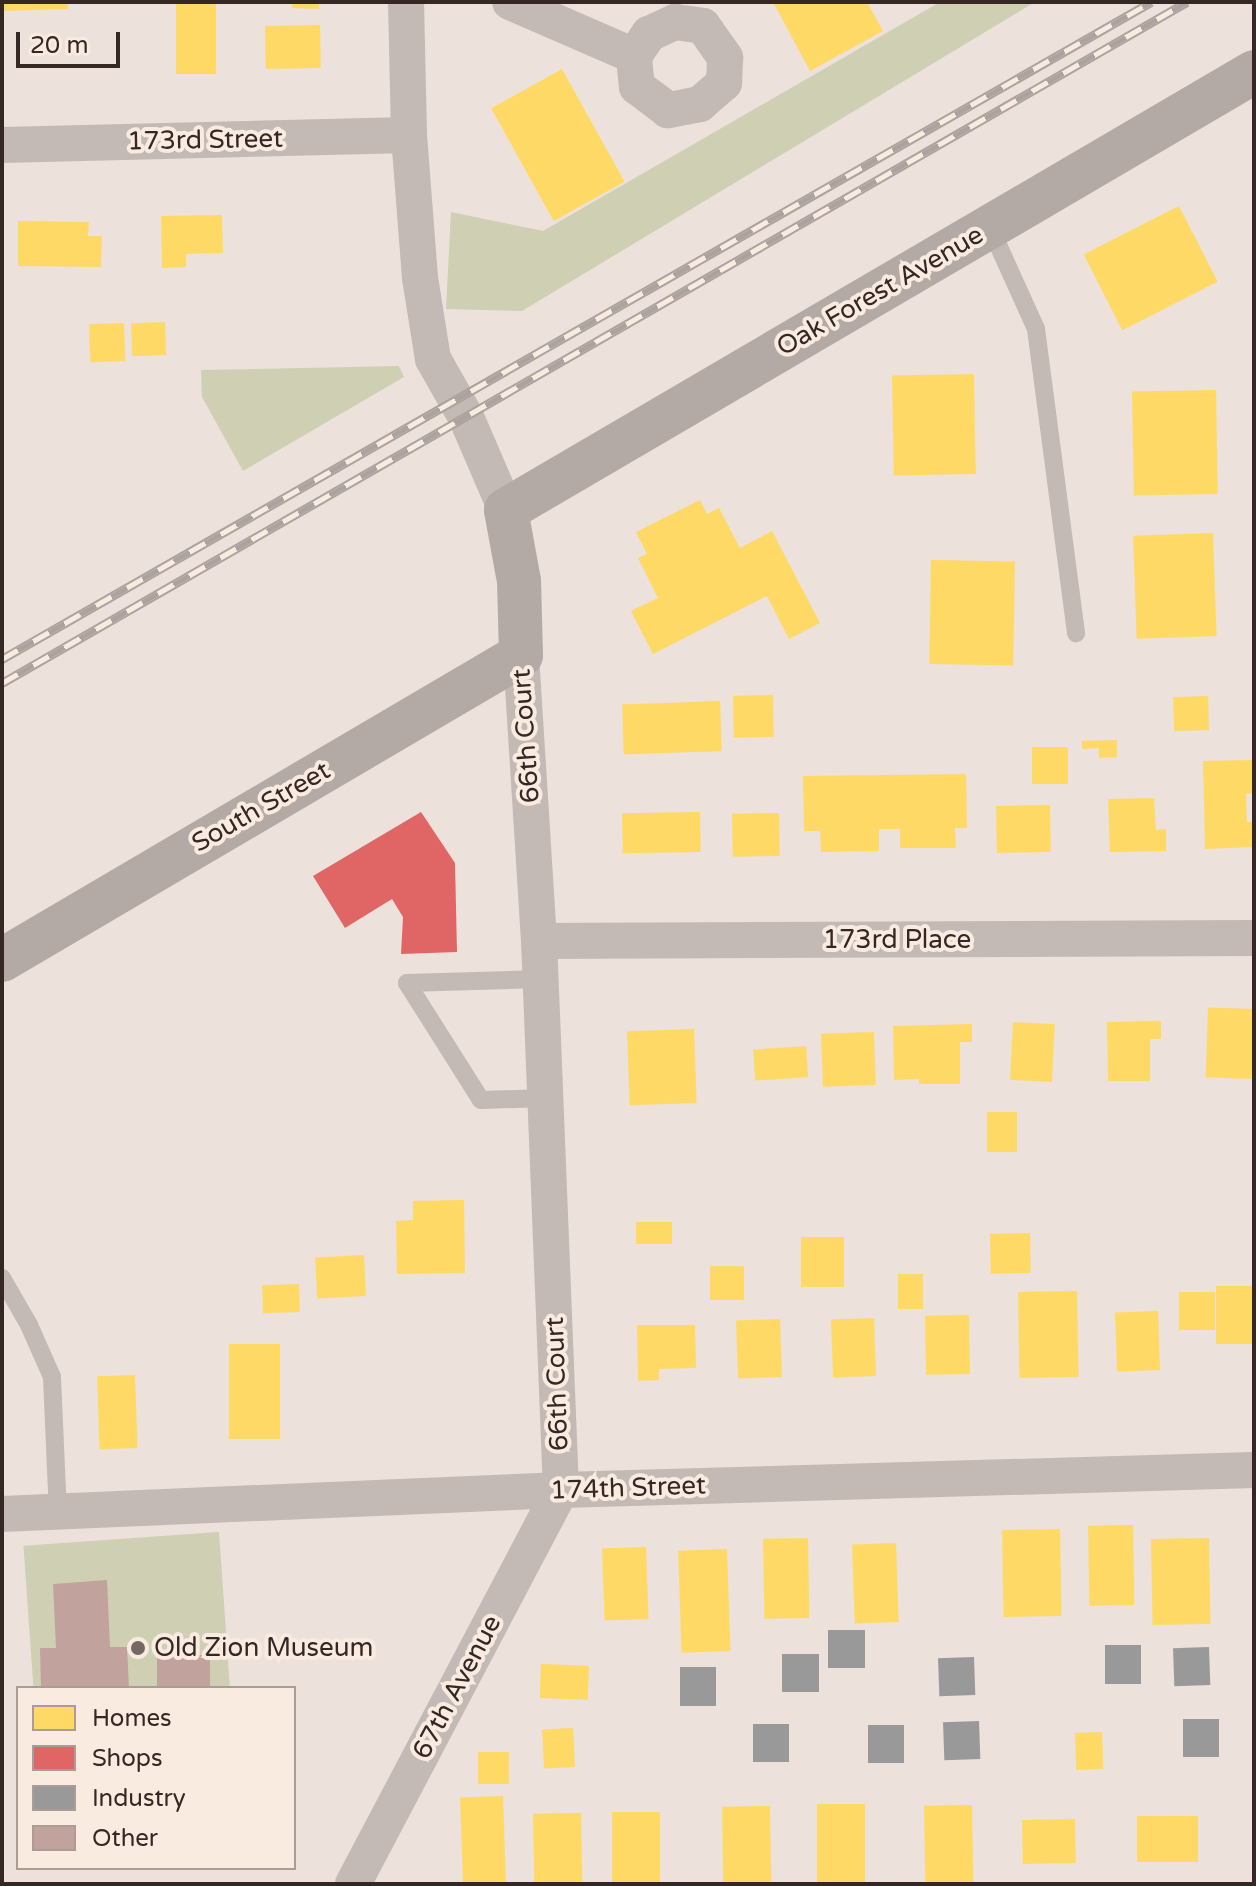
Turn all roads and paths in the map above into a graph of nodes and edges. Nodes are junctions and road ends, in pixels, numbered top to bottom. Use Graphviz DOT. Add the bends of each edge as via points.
graph roads {
  1 [pos="406,2"];
  2 [pos="510,2"];
  3 [pos="634,56"];
  4 [pos="1254,72"];
  5 [pos="409,135"];
  6 [pos="2,145"];
  7 [pos="990,227"];
  8 [pos="506,510"];
  9 [pos="1076,633"];
  10 [pos="521,655"];
  11 [pos="1254,938"];
  12 [pos="539,941"];
  13 [pos="2,960"];
  14 [pos="541,979"];
  15 [pos="545,1098"];
  16 [pos="2,1278"];
  17 [pos="1254,1470"];
  18 [pos="561,1490"];
  19 [pos="58,1512"];
  20 [pos="2,1514"];
  21 [pos="353,1884"];
  1 -- 5 [label="street, 66th Court"];
  2 -- 3 [label="street"];
  4 -- 7 [label="street, Oak Forest Avenue"];
  5 -- 6 [label="street, 173rd Street"];
  5 -- 8 [label="street, 66th Court" via="420,278 433,359 466,417"];
  7 -- 8 [label="street, Oak Forest Avenue"];
  7 -- 9 [label="lane" via="1036,329"];
  8 -- 10 [label="street, 66th Court" via="519,581"];
  10 -- 12 [label="street, 66th Court"];
  10 -- 13 [label="street, South Street"];
  11 -- 12 [label="street, 173rd Place"];
  12 -- 14 [label="street, 66th Court"];
  14 -- 15 [label="street, 66th Court"];
  14 -- 15 [label="lane" via="407,983 481,1100"];
  15 -- 18 [label="street, 66th Court"];
  16 -- 19 [label="lane" via="52,1377"];
  17 -- 18 [label="street, 174th Street"];
  18 -- 19 [label="street, 174th Street"];
  18 -- 21 [label="street, 67th Avenue"];
  19 -- 20 [label="street, 174th Street"];
}
